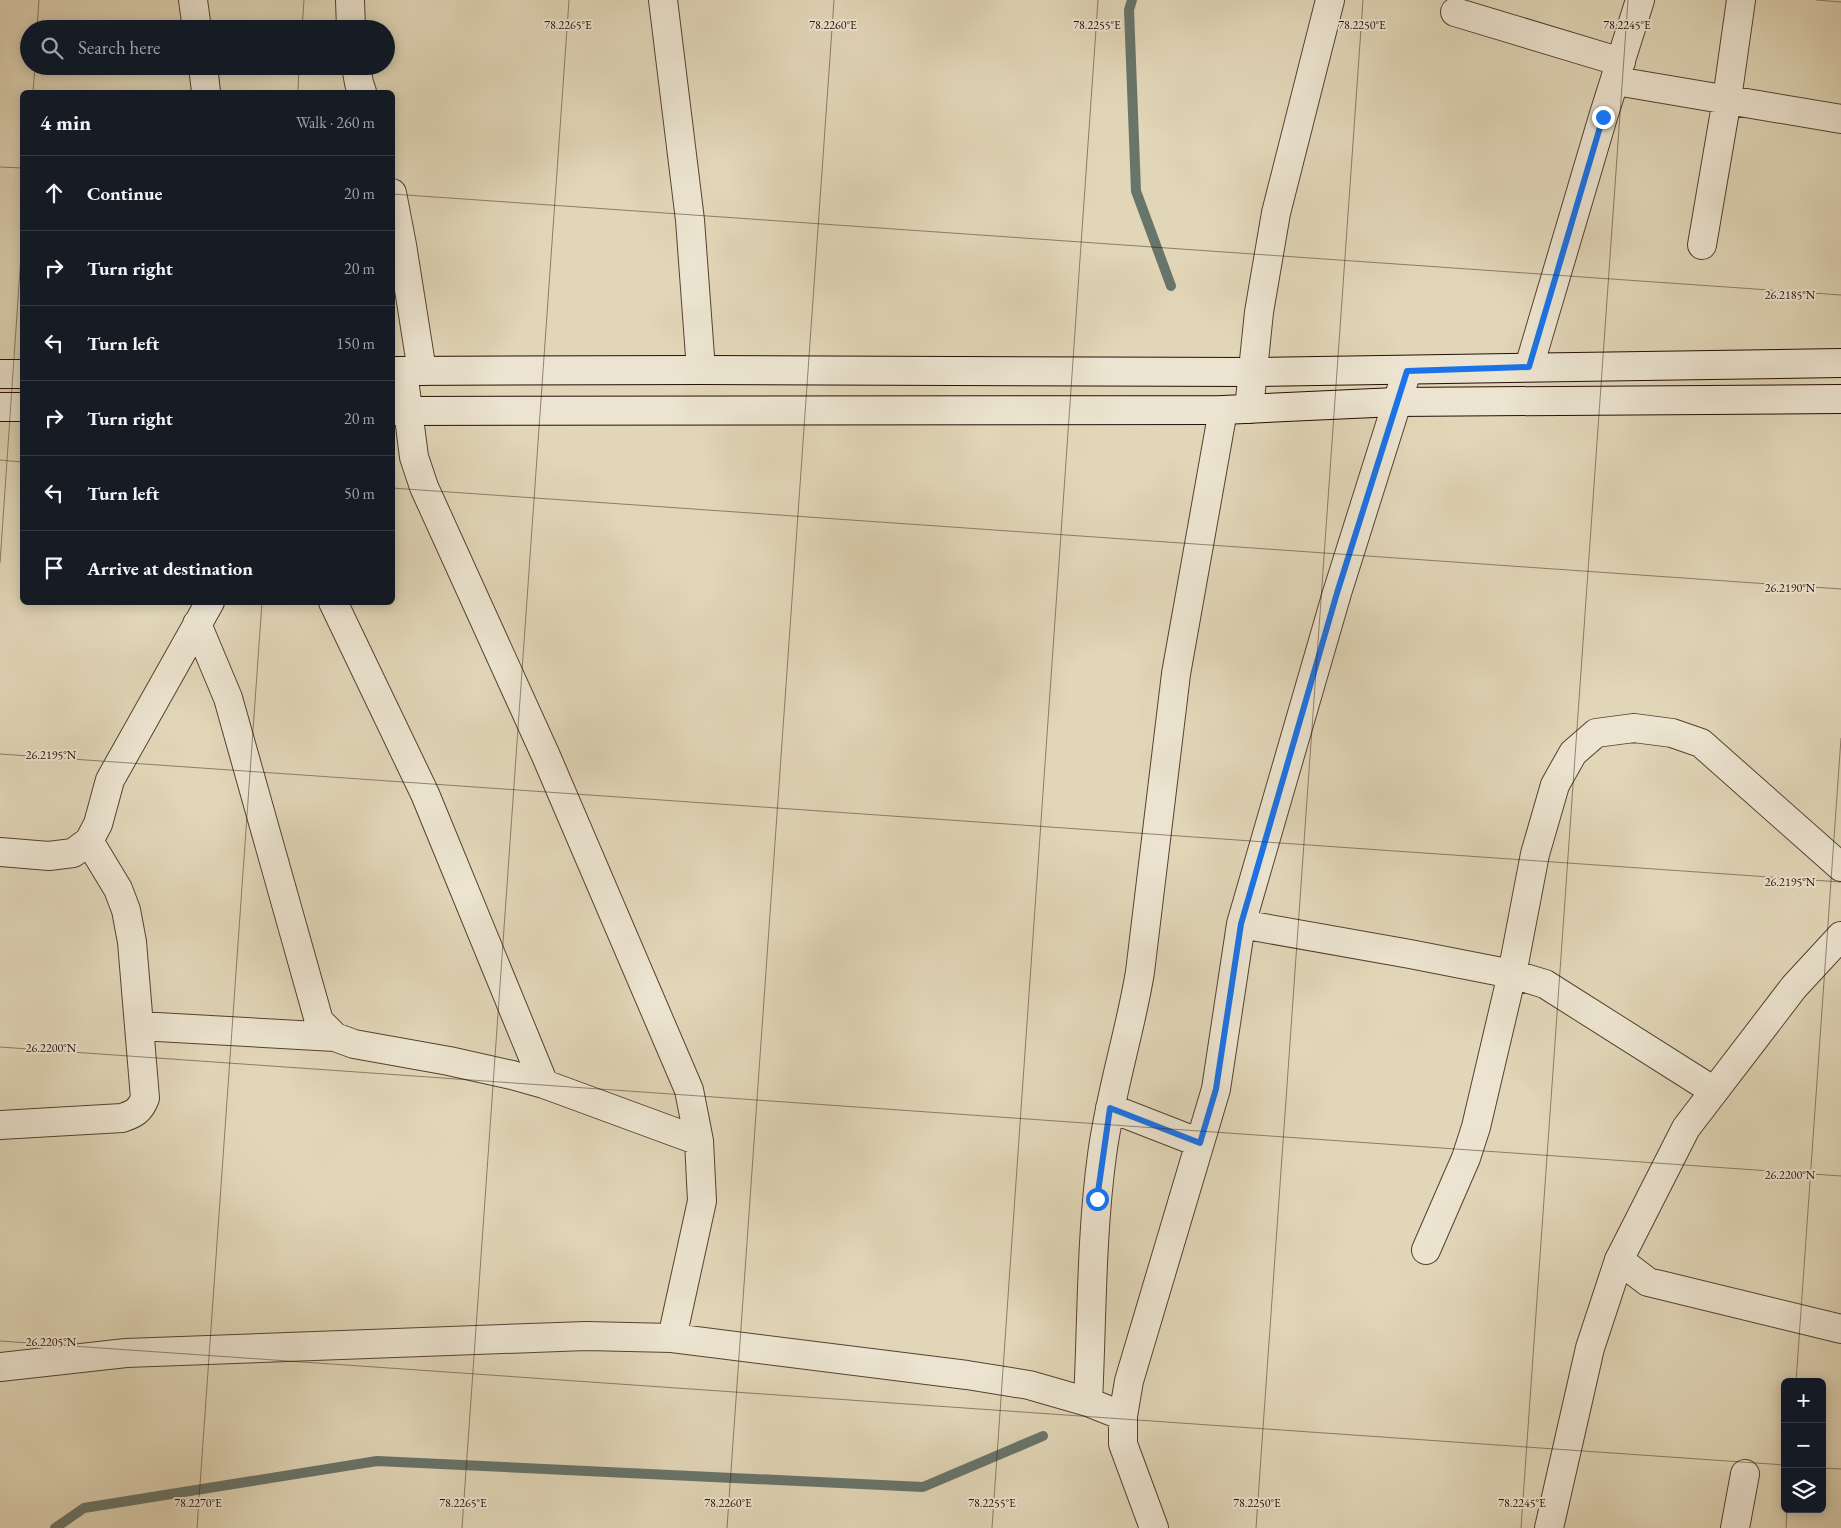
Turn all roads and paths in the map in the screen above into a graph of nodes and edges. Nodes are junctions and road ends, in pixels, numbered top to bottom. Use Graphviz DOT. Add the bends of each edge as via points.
graph roads {
  1 [pos="193,0"];
  2 [pos="350,0"];
  3 [pos="663,0"];
  4 [pos="1330,0"];
  5 [pos="1640,0"];
  6 [pos="1741,0"];
  7 [pos="1456,12"];
  8 [pos="196,20"];
  9 [pos="351,20"];
  10 [pos="1619,71"];
  11 [pos="204,75"];
  12 [pos="358,75"];
  13 [pos="206,90"];
  14 [pos="361,90"];
  15 [pos="1727,100"];
  16 [pos="1841,119"];
  17 [pos="395,209"];
  18 [pos="1702,245"];
  19 [pos="1841,363"];
  20 [pos="1529,367"];
  21 [pos="701,370"];
  22 [pos="406,371"];
  23 [pos="1407,371"];
  24 [pos="1254,372"];
  25 [pos="0,374"];
  26 [pos="20,374"];
  27 [pos="1841,399"];
  28 [pos="1396,402"];
  29 [pos="0,407"];
  30 [pos="20,407"];
  31 [pos="1236,409"];
  32 [pos="400,412"];
  33 [pos="334,605"];
  34 [pos="204,613"];
  35 [pos="89,841"];
  36 [pos="0,852"];
  37 [pos="1841,867"];
  38 [pos="1241,924"];
  39 [pos="1841,936"];
  40 [pos="1512,974"];
  41 [pos="139,1026"];
  42 [pos="335,1037"];
  43 [pos="544,1084"];
  44 [pos="1714,1091"];
  45 [pos="1110,1108"];
  46 [pos="0,1125"];
  47 [pos="699,1141"];
  48 [pos="1200,1143"];
  49 [pos="1426,1250"];
  50 [pos="1619,1260"];
  51 [pos="1841,1328"];
  52 [pos="672,1338"];
  53 [pos="0,1367"];
  54 [pos="1088,1402"];
  55 [pos="1123,1416"];
  56 [pos="1744,1474"];
  57 [pos="1154,1528"];
  58 [pos="1549,1528"];
  59 [pos="1734,1528"];
  1 -- 8 [label="street"];
  2 -- 9 [label="street"];
  3 -- 21 [label="street" via="690,220"];
  4 -- 24 [label="street" via="1276,213 1259,312"];
  5 -- 10 [label="street"];
  6 -- 15 [label="street"];
  7 -- 10 [label="street"];
  10 -- 15 [label="street"];
  10 -- 20 [label="street"];
  11 -- 13 [label="street"];
  12 -- 14 [label="street"];
  15 -- 16 [label="street"];
  15 -- 18 [label="street"];
  17 -- 22 [label="street" via="402,245"];
  19 -- 20 [label="street"];
  20 -- 23 [label="street"];
  21 -- 22 [label="street"];
  21 -- 24 [label="street"];
  22 -- 32 [label="street"];
  23 -- 24 [label="street"];
  23 -- 28 [label="street"];
  24 -- 31 [label="street"];
  25 -- 26 [label="street"];
  27 -- 28 [label="street"];
  28 -- 31 [label="street"];
  28 -- 38 [label="street"];
  29 -- 30 [label="street"];
  31 -- 32 [label="street"];
  31 -- 45 [label="street" via="1176,674 1139,980"];
  32 -- 47 [label="street" via="424,487 546,756 689,1090"];
  33 -- 43 [label="street" via="426,794"];
  34 -- 35 [label="street" via="110,780 98,824"];
  34 -- 42 [label="street" via="319,1021"];
  35 -- 36 [label="street" via="73,853 49,856"];
  35 -- 41 [label="street" via="118,889 126,910"];
  37 -- 40 [label="street" via="1701,743 1672,732 1634,728 1596,733 1573,753 1555,785 1535,854"];
  38 -- 40 [label="street"];
  38 -- 48 [label="street" via="1216,1089"];
  39 -- 44 [label="street" via="1794,987"];
  40 -- 44 [label="street" via="1545,984"];
  40 -- 49 [label="street" via="1471,1142"];
  41 -- 42 [label="street"];
  41 -- 46 [label="street" via="145,1098 141,1109 122,1118"];
  42 -- 43 [label="street" via="354,1044 449,1061"];
  43 -- 47 [label="street"];
  44 -- 50 [label="street" via="1686,1128"];
  45 -- 48 [label="street"];
  45 -- 54 [label="street" via="1097,1199"];
  47 -- 52 [label="street" via="702,1201"];
  48 -- 55 [label="street" via="1129,1381"];
  50 -- 51 [label="street" via="1648,1282"];
  50 -- 58 [label="street" via="1590,1348"];
  52 -- 53 [label="street" via="586,1336 126,1353"];
  52 -- 54 [label="street" via="967,1375 1029,1385"];
  54 -- 55 [label="street"];
  55 -- 57 [label="street" via="1123,1444"];
  56 -- 59 [label="street"];
}
